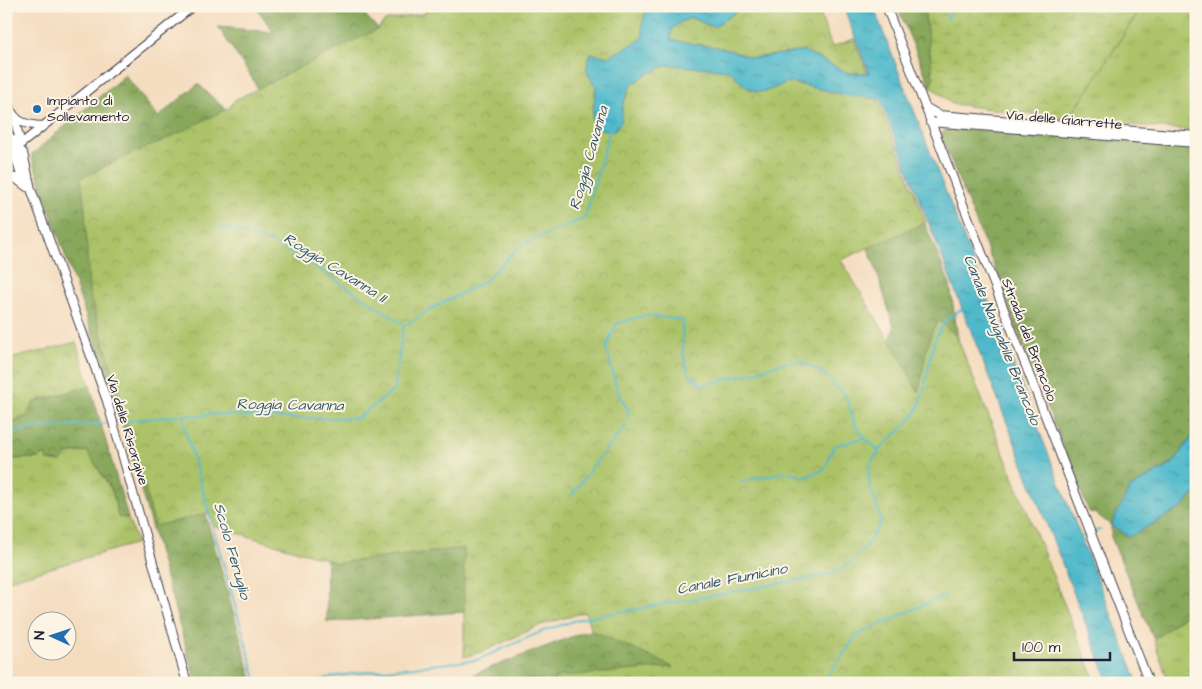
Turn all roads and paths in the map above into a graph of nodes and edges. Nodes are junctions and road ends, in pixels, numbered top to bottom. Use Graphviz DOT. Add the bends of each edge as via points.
graph roads {
  1 [pos="193,6"];
  2 [pos="886,6"];
  3 [pos="184,10"];
  4 [pos="7,99"];
  5 [pos="926,110"];
  6 [pos="10,117"];
  7 [pos="940,119"];
  8 [pos="930,122"];
  9 [pos="44,126"];
  10 [pos="6,131"];
  11 [pos="934,132"];
  12 [pos="1196,136"];
  13 [pos="1196,143"];
  14 [pos="18,147"];
  15 [pos="6,156"];
  16 [pos="6,176"];
  17 [pos="31,189"];
  18 [pos="187,683"];
  19 [pos="1150,683"];
  1 -- 3 [label="street"];
  2 -- 5 [label="street, Strada del Brancolo"];
  3 -- 9 [label="street"];
  4 -- 6 [label="street, Via delle Risorgive"];
  5 -- 7 [label="street, Via delle Giarrette"];
  5 -- 8 [label="street, Strada del Brancolo"];
  6 -- 9 [label="street" via="30,126"];
  6 -- 14 [label="street, Via delle Risorgive" via="19,137"];
  7 -- 8 [label="street, Via delle Giarrette"];
  7 -- 11 [label="street"];
  7 -- 12 [label="street, Via delle Giarrette"];
  7 -- 13 [label="street, Via delle Giarrette"];
  8 -- 11 [label="street, Strada del Brancolo"];
  9 -- 14 [label="street"];
  10 -- 14 [label="street"];
  11 -- 19 [label="street, Strada del Brancolo"];
  14 -- 15 [label="street"];
  14 -- 17 [label="street, Via delle Risorgive" via="18,165"];
  16 -- 17 [label="street" via="16,178"];
  17 -- 18 [label="street, Via delle Risorgive" via="107,401"];
}
